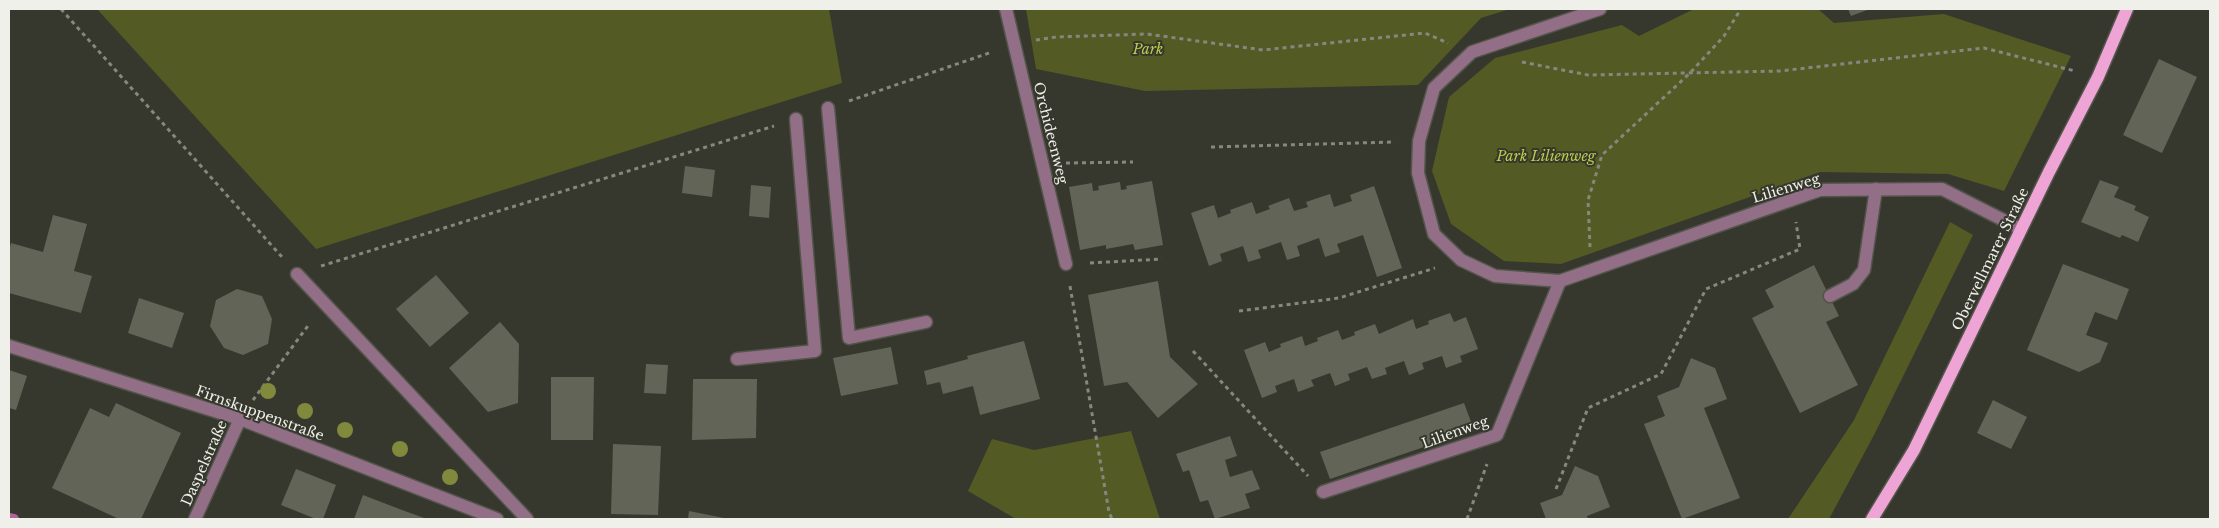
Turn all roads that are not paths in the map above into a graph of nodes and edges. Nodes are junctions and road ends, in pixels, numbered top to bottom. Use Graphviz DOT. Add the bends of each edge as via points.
graph roads {
  1 [pos="1006,9"];
  2 [pos="1600,9"];
  3 [pos="2127,9"];
  4 [pos="828,108"];
  5 [pos="796,119"];
  6 [pos="1876,189"];
  7 [pos="2021,229"];
  8 [pos="1066,264"];
  9 [pos="297,274"];
  10 [pos="1560,281"];
  11 [pos="1830,296"];
  12 [pos="926,322"];
  13 [pos="9,346"];
  14 [pos="737,359"];
  15 [pos="240,419"];
  16 [pos="1323,492"];
  17 [pos="195,519"];
  18 [pos="497,519"];
  19 [pos="527,519"];
  20 [pos="1872,519"];
  1 -- 8 [label="street, Orchideenweg"];
  2 -- 10 [label="street, Lilienweg" via="1472,52 1434,88 1419,141 1418,173 1434,234 1461,260 1495,276"];
  3 -- 7 [label="main road, Obervellmarer Straße" via="2098,77"];
  4 -- 12 [label="street" via="849,338"];
  5 -- 14 [label="street" via="816,351"];
  6 -- 7 [label="street, Lilienweg" via="1942,189"];
  6 -- 10 [label="street, Lilienweg" via="1820,190"];
  6 -- 11 [label="street" via="1864,270 1853,284"];
  7 -- 20 [label="main road, Obervellmarer Straße" via="1914,450"];
  9 -- 19 [label="street"];
  10 -- 16 [label="street, Lilienweg" via="1497,436"];
  13 -- 15 [label="street, Firnskuppenstraße"];
  15 -- 17 [label="street, Daspelstraße"];
  15 -- 18 [label="street, Firnskuppenstraße"];
}
